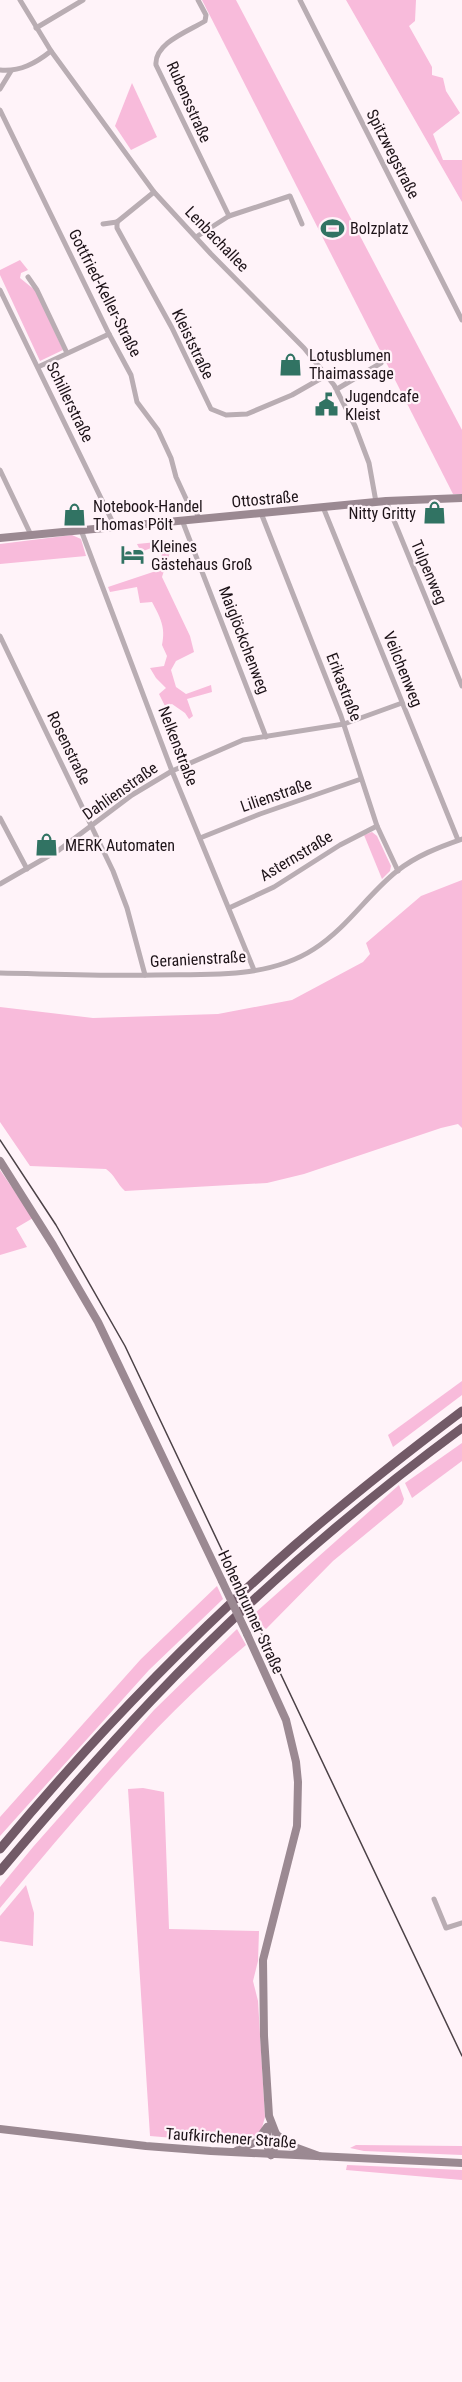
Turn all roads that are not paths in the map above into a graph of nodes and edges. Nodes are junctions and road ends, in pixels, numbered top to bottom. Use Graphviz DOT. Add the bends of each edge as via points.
graph roads {
  1 [pos="20,0"];
  2 [pos="83,0"];
  3 [pos="198,0"];
  4 [pos="300,0"];
  5 [pos="36,28"];
  6 [pos="51,51"];
  7 [pos="0,70"];
  8 [pos="11,71"];
  9 [pos="0,89"];
  10 [pos="0,110"];
  11 [pos="154,192"];
  12 [pos="229,216"];
  13 [pos="117,222"];
  14 [pos="103,224"];
  15 [pos="302,224"];
  16 [pos="196,237"];
  17 [pos="28,277"];
  18 [pos="0,290"];
  19 [pos="462,320"];
  20 [pos="109,334"];
  21 [pos="67,353"];
  22 [pos="381,363"];
  23 [pos="38,367"];
  24 [pos="327,375"];
  25 [pos="336,389"];
  26 [pos="0,470"];
  27 [pos="462,498"];
  28 [pos="386,501"];
  29 [pos="376,502"];
  30 [pos="323,507"];
  31 [pos="261,513"];
  32 [pos="199,519"];
  33 [pos="182,520"];
  34 [pos="115,527"];
  35 [pos="81,530"];
  36 [pos="31,535"];
  37 [pos="0,538"];
  38 [pos="0,636"];
  39 [pos="461,679"];
  40 [pos="462,686"];
  41 [pos="402,703"];
  42 [pos="344,724"];
  43 [pos="266,737"];
  44 [pos="172,771"];
  45 [pos="361,779"];
  46 [pos="0,818"];
  47 [pos="92,826"];
  48 [pos="377,826"];
  49 [pos="200,838"];
  50 [pos="460,840"];
  51 [pos="27,869"];
  52 [pos="398,871"];
  53 [pos="0,884"];
  54 [pos="229,908"];
  55 [pos="254,970"];
  56 [pos="0,973"];
  57 [pos="145,975"];
  58 [pos="0,1161"];
  59 [pos="462,1411"];
  60 [pos="462,1428"];
  61 [pos="0,1849"];
  62 [pos="0,1871"];
  63 [pos="434,1899"];
  64 [pos="462,1923"];
  65 [pos="269,2116"];
  66 [pos="267,2127"];
  67 [pos="0,2129"];
  68 [pos="276,2134"];
  69 [pos="231,2152"];
  70 [pos="271,2155"];
  71 [pos="323,2157"];
  72 [pos="462,2163"];
  1 -- 5 [label="street, Lenbachallee"];
  2 -- 5 [label="street"];
  3 -- 12 [label="street, Rubensstraße" via="207,18 164,46 156,62"];
  4 -- 19 [label="street, Spitzwegstraße"];
  5 -- 6 [label="street, Lenbachallee"];
  6 -- 8 [label="street" via="24,68"];
  6 -- 11 [label="street, Lenbachallee"];
  7 -- 8 [label="street"];
  8 -- 9 [label="street"];
  10 -- 20 [label="street, Gottfried-Keller-Straße"];
  11 -- 13 [label="street"];
  11 -- 16 [label="street, Lenbachallee"];
  12 -- 15 [label="street" via="290,196"];
  12 -- 16 [label="street"];
  13 -- 14 [label="street"];
  13 -- 24 [label="street, Kleiststraße" via="211,409 226,416 247,414"];
  16 -- 24 [label="street, Lenbachallee"];
  17 -- 21 [label="street"];
  18 -- 23 [label="street, Schillerstraße"];
  20 -- 21 [label="street"];
  20 -- 32 [label="street, Gottfried-Keller-Straße" via="131,375 137,402 158,430 176,477"];
  21 -- 23 [label="street"];
  22 -- 25 [label="street"];
  23 -- 34 [label="street, Schillerstraße"];
  24 -- 25 [label="street, Lenbachallee"];
  25 -- 29 [label="street, Lenbachallee" via="369,463"];
  26 -- 36 [label="street"];
  27 -- 28 [label="street, Ottostraße"];
  28 -- 29 [label="street, Ottostraße"];
  28 -- 39 [label="street, Tulpenweg"];
  29 -- 30 [label="street, Ottostraße"];
  30 -- 31 [label="street, Ottostraße"];
  30 -- 41 [label="street, Veilchenweg"];
  31 -- 32 [label="street, Ottostraße"];
  31 -- 42 [label="street, Erikastraße"];
  32 -- 33 [label="street, Ottostraße"];
  33 -- 34 [label="street, Ottostraße"];
  33 -- 43 [label="street, Maiglöckchenweg"];
  34 -- 35 [label="street, Ottostraße"];
  35 -- 36 [label="street, Ottostraße"];
  35 -- 44 [label="street, Nelkenstraße"];
  36 -- 37 [label="street, Ottostraße"];
  38 -- 47 [label="street, Rosenstraße"];
  39 -- 40 [label="street, Tulpenweg"];
  41 -- 42 [label="street, Dahlienstraße"];
  41 -- 50 [label="street, Veilchenweg"];
  42 -- 43 [label="street, Dahlienstraße"];
  42 -- 45 [label="street, Erikastraße"];
  43 -- 44 [label="street, Dahlienstraße" via="229,745"];
  44 -- 47 [label="street, Dahlienstraße"];
  44 -- 49 [label="street, Nelkenstraße"];
  45 -- 48 [label="street, Erikastraße"];
  45 -- 49 [label="street, Lilienstraße"];
  46 -- 51 [label="street"];
  47 -- 51 [label="street, Dahlienstraße"];
  47 -- 57 [label="street, Rosenstraße" via="126,905"];
  48 -- 52 [label="street, Erikastraße"];
  48 -- 54 [label="street, Asternstraße" via="274,887"];
  49 -- 54 [label="street, Nelkenstraße"];
  50 -- 52 [label="street, Geranienstraße" via="423,855"];
  51 -- 53 [label="street, Dahlienstraße"];
  52 -- 55 [label="street, Geranienstraße" via="349,921 314,949 282,964"];
  54 -- 55 [label="street, Nelkenstraße"];
  55 -- 57 [label="street, Geranienstraße"];
  56 -- 57 [label="street, Geranienstraße"];
  58 -- 65 [label="street, Hohenbrunner Straße, bridge" via="98,1322 286,1720 296,1762 298,1802 294,1836 262,1960"];
  59 -- 61 [label="highway" via="295,1546 178,1654"];
  60 -- 62 [label="highway" via="389,1484 244,1609 121,1732"];
  63 -- 64 [label="street" via="446,1928"];
  65 -- 66 [label="street, Hohenbrunner Straße"];
  65 -- 68 [label="street, Hohenbrunner Straße"];
  66 -- 69 [label="street" via="257,2141"];
  66 -- 70 [label="street, Hohenbrunner Straße"];
  67 -- 69 [label="street, Taufkirchener Straße"];
  68 -- 70 [label="street"];
  68 -- 71 [label="street" via="289,2145"];
  69 -- 70 [label="street, Taufkirchener Straße"];
  70 -- 71 [label="street, Taufkirchener Straße"];
  71 -- 72 [label="street, Taufkirchener Straße"];
}
